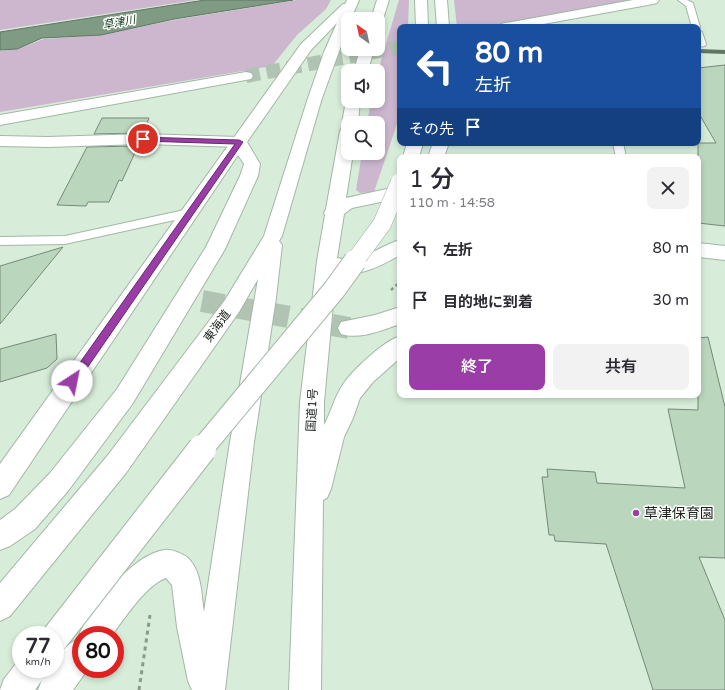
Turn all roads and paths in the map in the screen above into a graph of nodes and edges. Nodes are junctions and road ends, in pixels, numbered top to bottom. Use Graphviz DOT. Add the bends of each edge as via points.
graph roads {
  1 [pos="383,0"];
  2 [pos="421,0"];
  3 [pos="441,0"];
  4 [pos="653,0"];
  5 [pos="682,0"];
  6 [pos="352,2"];
  7 [pos="379,12"];
  8 [pos="422,24"];
  9 [pos="443,24"];
  10 [pos="522,24"];
  11 [pos="695,24"];
  12 [pos="246,76"];
  13 [pos="0,120"];
  14 [pos="0,141"];
  15 [pos="239,142"];
  16 [pos="343,160"];
  17 [pos="397,189"];
  18 [pos="397,193"];
  19 [pos="333,213"];
  20 [pos="189,214"];
  21 [pos="273,236"];
  22 [pos="0,241"];
  23 [pos="397,248"];
  24 [pos="701,250"];
  25 [pos="725,253"];
  26 [pos="327,261"];
  27 [pos="397,316"];
  28 [pos="349,328"];
  29 [pos="397,348"];
  30 [pos="0,486"];
  31 [pos="308,528"];
  32 [pos="0,536"];
  33 [pos="0,606"];
  34 [pos="151,608"];
  35 [pos="64,626"];
  36 [pos="101,626"];
  37 [pos="72,666"];
  38 [pos="24,678"];
  39 [pos="15,690"];
  40 [pos="54,690"];
  41 [pos="139,690"];
  42 [pos="207,690"];
  43 [pos="305,690"];
  1 -- 7 [label="main road"];
  2 -- 8 [label="main road"];
  3 -- 9 [label="main road"];
  4 -- 10 [label="main road"];
  5 -- 11 [label="lane" via="690,5"];
  6 -- 15 [label="main road" via="306,47"];
  6 -- 21 [label="main road, 東海道" via="315,98"];
  12 -- 13 [label="main road"];
  14 -- 15 [label="main road" via="143,139"];
  15 -- 20 [label="main road"];
  15 -- 32 [label="main road" via="252,164 249,176 192,300 125,396 59,482 25,519"];
  16 -- 19 [label="main road, 国道1号"];
  17 -- 35 [label="main road, bridge" via="382,224 334,290 214,434"];
  18 -- 19 [label="main road" via="346,204"];
  19 -- 26 [label="main road, 国道1号"];
  20 -- 22 [label="lane" via="65,240"];
  20 -- 30 [label="main road"];
  21 -- 33 [label="main road, 東海道" via="232,306 117,464"];
  21 -- 42 [label="main road"];
  23 -- 26 [label="main road" via="369,262 344,268"];
  24 -- 25 [label="main road"];
  26 -- 31 [label="main road, 国道1号" via="312,402"];
  27 -- 28 [label="main road" via="363,327"];
  29 -- 31 [label="main road" via="365,375 350,393 332,434"];
  31 -- 43 [label="main road, 国道1号"];
  34 -- 41 [label="path"];
  36 -- 42 [label="main road" via="143,575 157,566 176,566 187,587 189,609"];
  37 -- 40 [label="main road"];
  38 -- 39 [label="main road"];
}
